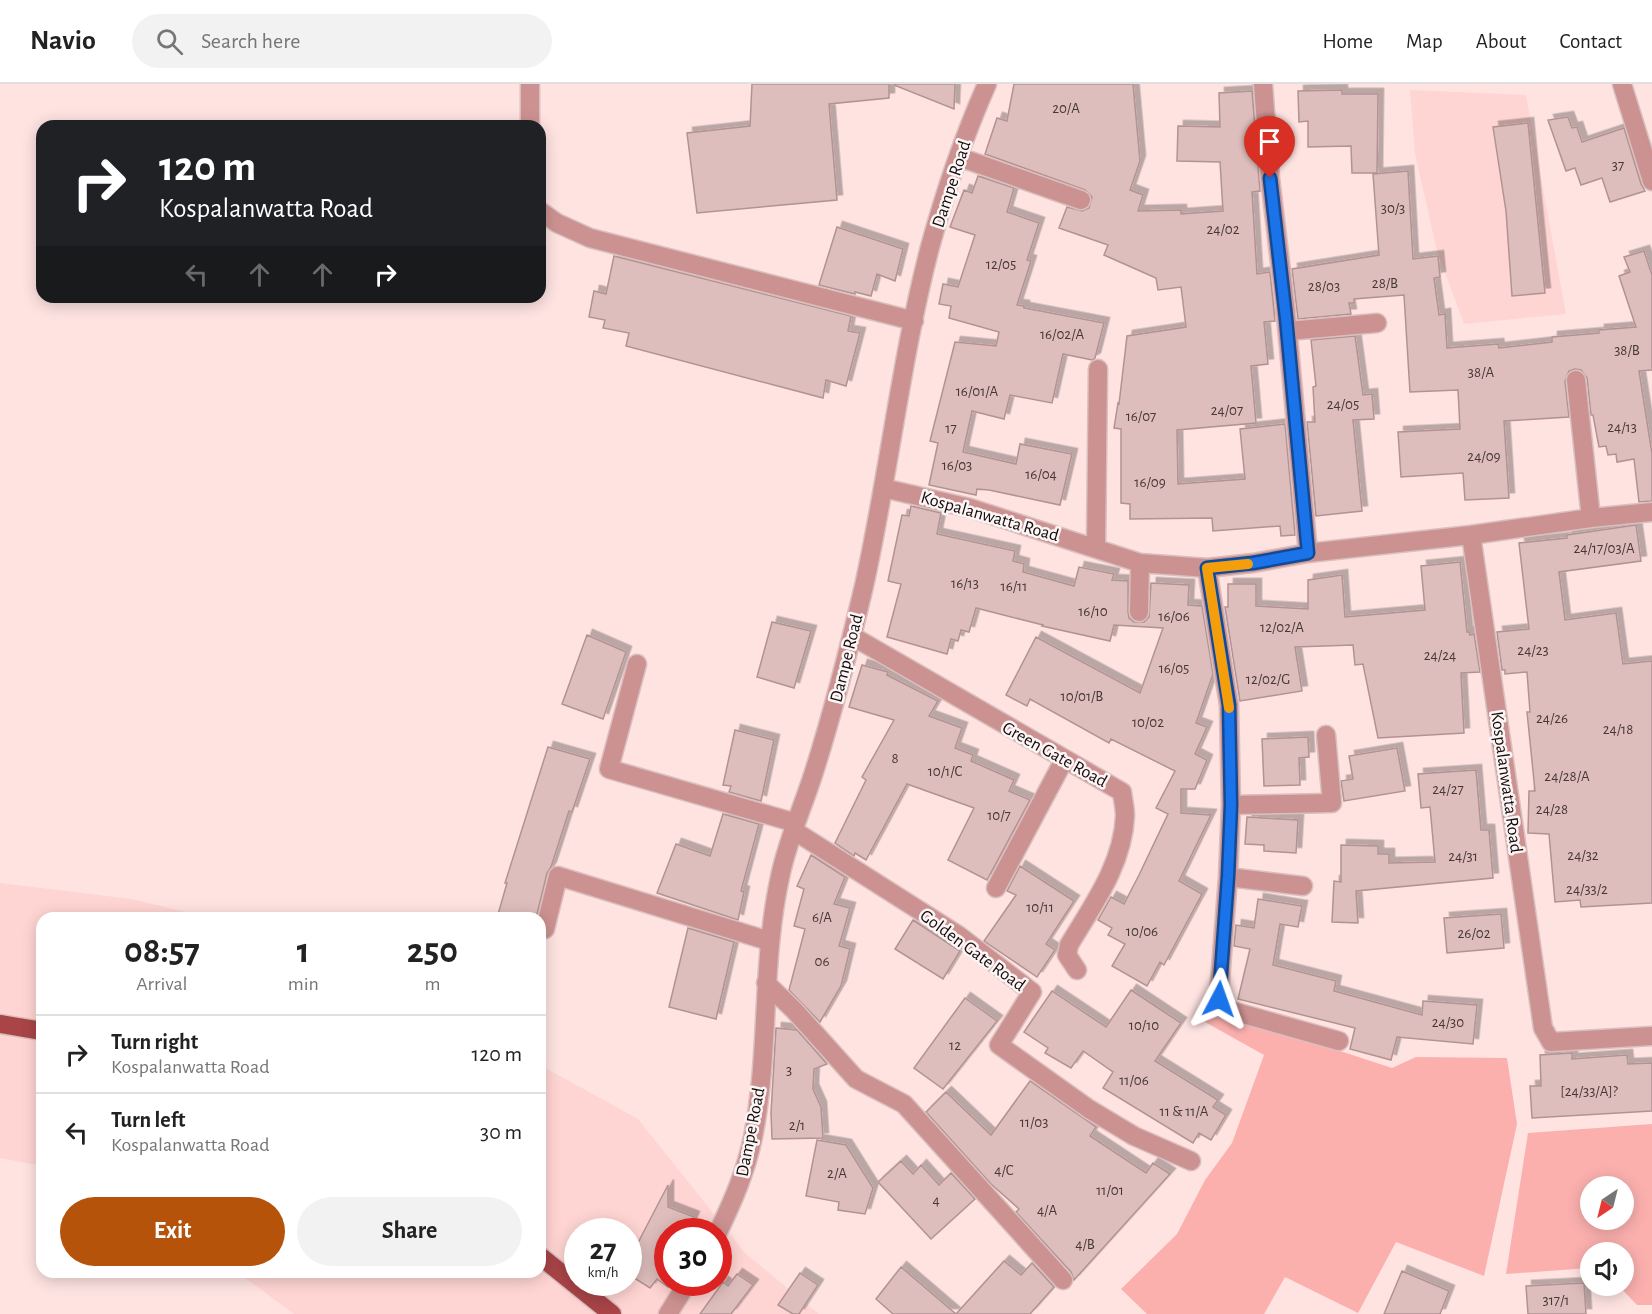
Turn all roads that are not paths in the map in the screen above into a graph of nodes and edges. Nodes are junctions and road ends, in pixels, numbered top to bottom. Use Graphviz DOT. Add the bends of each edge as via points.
graph roads {
  1 [pos="530,84"];
  2 [pos="987,84"];
  3 [pos="1263,84"];
  4 [pos="1622,84"];
  5 [pos="530,120"];
  6 [pos="959,157"];
  7 [pos="1652,181"];
  8 [pos="1080,200"];
  9 [pos="546,215"];
  10 [pos="914,321"];
  11 [pos="1377,323"];
  12 [pos="1287,331"];
  13 [pos="1098,369"];
  14 [pos="1576,380"];
  15 [pos="883,488"];
  16 [pos="1652,512"];
  17 [pos="1591,518"];
  18 [pos="1471,535"];
  19 [pos="1096,547"];
  20 [pos="1308,553"];
  21 [pos="1140,563"];
  22 [pos="1207,568"];
  23 [pos="1139,612"];
  24 [pos="852,636"];
  25 [pos="637,664"];
  26 [pos="1326,735"];
  27 [pos="1064,760"];
  28 [pos="1231,805"];
  29 [pos="794,826"];
  30 [pos="1228,877"];
  31 [pos="1303,886"];
  32 [pos="996,888"];
  33 [pos="546,925"];
  34 [pos="769,941"];
  35 [pos="1077,970"];
  36 [pos="766,983"];
  37 [pos="0,1024"];
  38 [pos="36,1030"];
  39 [pos="1652,1036"];
  40 [pos="1338,1041"];
  41 [pos="1191,1161"];
  42 [pos="724,1218"];
  43 [pos="546,1261"];
  44 [pos="1063,1280"];
  45 [pos="679,1296"];
  46 [pos="612,1314"];
  47 [pos="668,1314"];
  1 -- 5 [label="street"];
  2 -- 6 [label="street, Dampe Road"];
  3 -- 12 [label="street"];
  4 -- 7 [label="street"];
  6 -- 8 [label="street"];
  6 -- 10 [label="street, Dampe Road" via="930,247"];
  9 -- 10 [label="street" via="590,238"];
  10 -- 15 [label="street, Dampe Road"];
  11 -- 12 [label="street"];
  12 -- 20 [label="street"];
  13 -- 19 [label="street"];
  14 -- 17 [label="street"];
  15 -- 19 [label="street, Kospalanwatta Road" via="970,508"];
  15 -- 24 [label="street, Dampe Road"];
  16 -- 17 [label="street, Kospalanwatta Road"];
  17 -- 18 [label="street, Kospalanwatta Road"];
  18 -- 20 [label="street, Kospalanwatta Road"];
  18 -- 39 [label="street, Kospalanwatta Road" via="1542,1028 1551,1042"];
  19 -- 21 [label="street, Kospalanwatta Road"];
  20 -- 22 [label="street, Kospalanwatta Road"];
  21 -- 22 [label="street, Kospalanwatta Road"];
  21 -- 23 [label="street"];
  22 -- 28 [label="street" via="1229,705"];
  24 -- 27 [label="street, Green Gate Road"];
  24 -- 29 [label="street, Dampe Road" via="823,742"];
  25 -- 29 [label="street" via="609,769"];
  26 -- 28 [label="street" via="1332,803"];
  27 -- 32 [label="street"];
  27 -- 35 [label="street, Green Gate Road" via="1122,792 1125,815 1120,846 1105,885 1069,945 1067,955"];
  28 -- 30 [label="street"];
  29 -- 34 [label="street, Dampe Road" via="780,876"];
  29 -- 41 [label="street, Golden Gate Road" via="958,935 1032,992 999,1045 1089,1109 1134,1136"];
  30 -- 31 [label="street"];
  30 -- 40 [label="street" via="1218,1007"];
  33 -- 34 [label="street" via="558,876"];
  34 -- 36 [label="street, Dampe Road"];
  36 -- 42 [label="street, Dampe Road" via="759,1097 752,1138 740,1184"];
  36 -- 44 [label="street" via="856,1079 904,1104"];
  37 -- 38 [label="main road"];
  43 -- 46 [label="main road"];
  45 -- 47 [label="street"];
}
